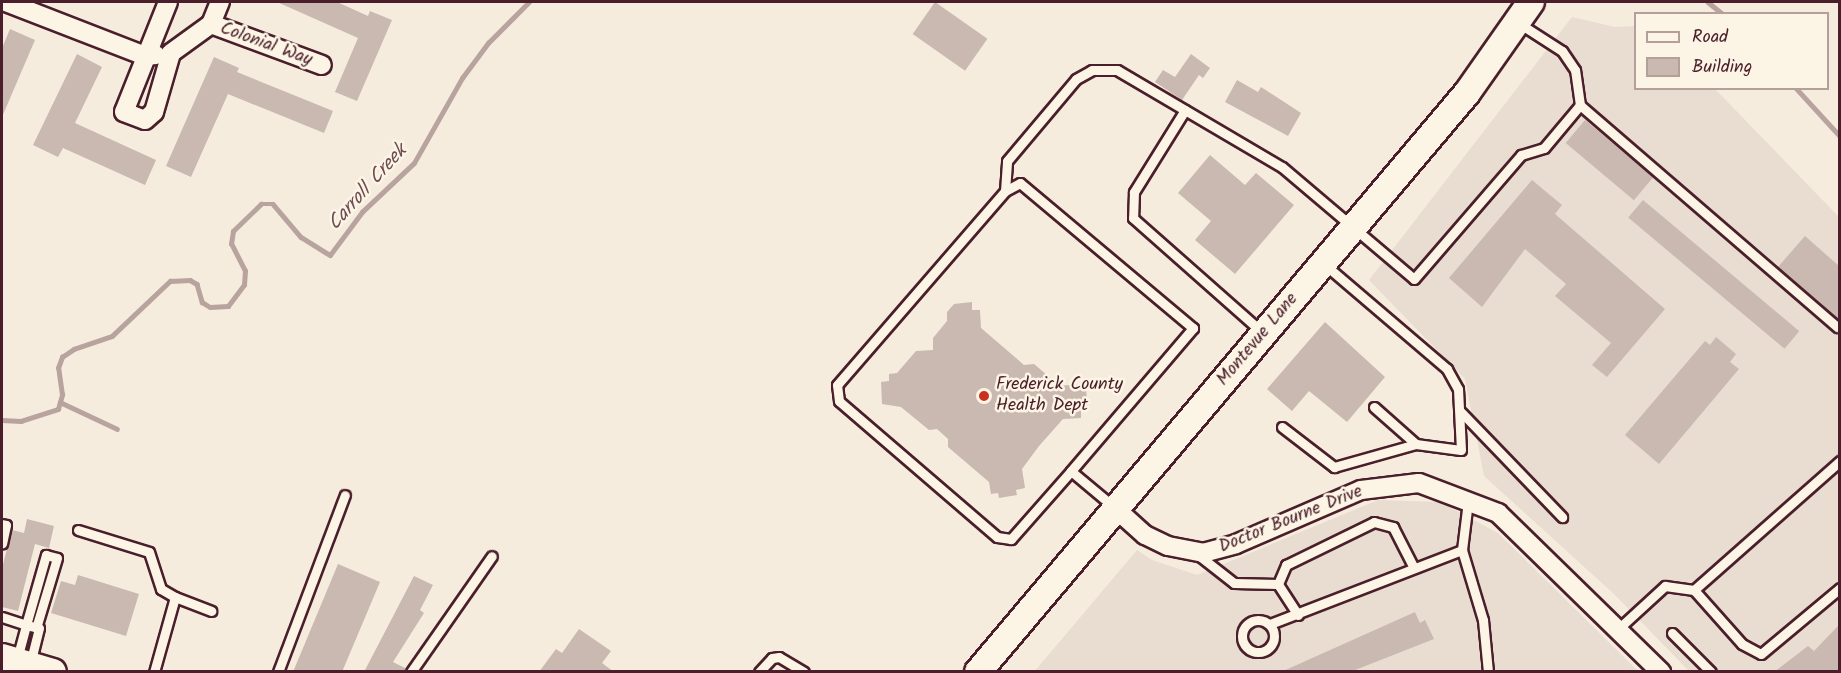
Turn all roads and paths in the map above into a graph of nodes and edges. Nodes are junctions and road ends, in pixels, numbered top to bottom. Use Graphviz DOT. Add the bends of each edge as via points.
graph roads {
  1 [pos="6,2"];
  2 [pos="168,2"];
  3 [pos="220,2"];
  4 [pos="1524,12"];
  5 [pos="211,24"];
  6 [pos="171,53"];
  7 [pos="146,56"];
  8 [pos="322,65"];
  9 [pos="1580,105"];
  10 [pos="1185,110"];
  11 [pos="1005,191"];
  12 [pos="1354,227"];
  13 [pos="1323,263"];
  14 [pos="1837,327"];
  15 [pos="1264,333"];
  16 [pos="1374,407"];
  17 [pos="1461,412"];
  18 [pos="1282,427"];
  19 [pos="1416,444"];
  20 [pos="1839,461"];
  21 [pos="1071,471"];
  22 [pos="345,495"];
  23 [pos="1468,499"];
  24 [pos="1116,508"];
  25 [pos="1562,517"];
  26 [pos="2,524"];
  27 [pos="78,530"];
  28 [pos="2,544"];
  29 [pos="1462,550"];
  30 [pos="1195,552"];
  31 [pos="492,556"];
  32 [pos="1414,568"];
  33 [pos="1278,584"];
  34 [pos="1839,588"];
  35 [pos="1694,590"];
  36 [pos="175,597"];
  37 [pos="212,611"];
  38 [pos="1298,615"];
  39 [pos="2,617"];
  40 [pos="1269,624"];
  41 [pos="26,625"];
  42 [pos="36,627"];
  43 [pos="1618,629"];
  44 [pos="1672,633"];
  45 [pos="25,664"];
  46 [pos="154,672"];
  47 [pos="278,672"];
  48 [pos="411,672"];
  49 [pos="759,672"];
  50 [pos="804,672"];
  51 [pos="978,672"];
  52 [pos="1488,672"];
  53 [pos="1661,672"];
  54 [pos="1711,672"];
  1 -- 7 [label="street, Colonial Way"];
  2 -- 7 [label="street"];
  3 -- 5 [label="street, Colonial Way"];
  4 -- 9 [label="lane" via="1575,70"];
  4 -- 12 [label="street, Montevue Lane" via="1467,93"];
  5 -- 6 [label="street, Colonial Way"];
  5 -- 8 [label="street, Colonial Way"];
  6 -- 7 [label="street, Colonial Way"];
  6 -- 7 [label="street" via="154,112 145,120 124,112"];
  9 -- 12 [label="lane" via="1544,148 1521,154 1414,279"];
  9 -- 14 [label="lane"];
  10 -- 11 [label="lane" via="1117,70 1092,70 1077,80 1007,161"];
  10 -- 12 [label="lane" via="1282,167"];
  10 -- 15 [label="lane" via="1134,192 1132,218"];
  11 -- 21 [label="lane" via="1020,183 1193,328"];
  11 -- 21 [label="lane" via="837,385 839,401 997,537 1011,539"];
  12 -- 13 [label="street, Montevue Lane"];
  13 -- 15 [label="street, Montevue Lane"];
  13 -- 17 [label="lane" via="1447,369 1458,389"];
  15 -- 24 [label="street, Montevue Lane"];
  16 -- 19 [label="lane"];
  17 -- 19 [label="lane" via="1461,450"];
  17 -- 25 [label="lane"];
  18 -- 19 [label="lane" via="1334,466"];
  20 -- 35 [label="lane"];
  21 -- 24 [label="lane"];
  22 -- 47 [label="lane"];
  23 -- 29 [label="lane"];
  23 -- 30 [label="street, Doctor Bourne Drive" via="1419,483 1361,490 1236,544 1203,554"];
  23 -- 43 [label="street, Doctor Bourne Drive" via="1498,513"];
  24 -- 30 [label="street, Doctor Bourne Drive" via="1145,535 1168,546"];
  24 -- 51 [label="street, Montevue Lane"];
  26 -- 28 [label="lane" via="6,525"];
  27 -- 36 [label="lane" via="149,552 161,589"];
  29 -- 32 [label="lane"];
  29 -- 52 [label="lane" via="1483,620"];
  30 -- 33 [label="lane" via="1234,583"];
  31 -- 48 [label="lane"];
  32 -- 33 [label="lane" via="1393,527 1374,522 1295,558 1286,565"];
  32 -- 38 [label="lane"];
  33 -- 38 [label="lane"];
  34 -- 35 [label="lane" via="1761,654 1742,644"];
  35 -- 43 [label="lane" via="1665,586"];
  36 -- 37 [label="lane"];
  36 -- 46 [label="lane"];
  38 -- 40 [label="lane"];
  39 -- 41 [label="lane"];
  41 -- 42 [label="lane"];
  41 -- 42 [label="lane" via="46,555 57,558"];
  41 -- 45 [label="lane"];
  42 -- 45 [label="lane" via="39,628"];
  43 -- 53 [label="street, Doctor Bourne Drive"];
  44 -- 54 [label="lane"];
  49 -- 50 [label="lane" via="772,658 779,657"];
}
